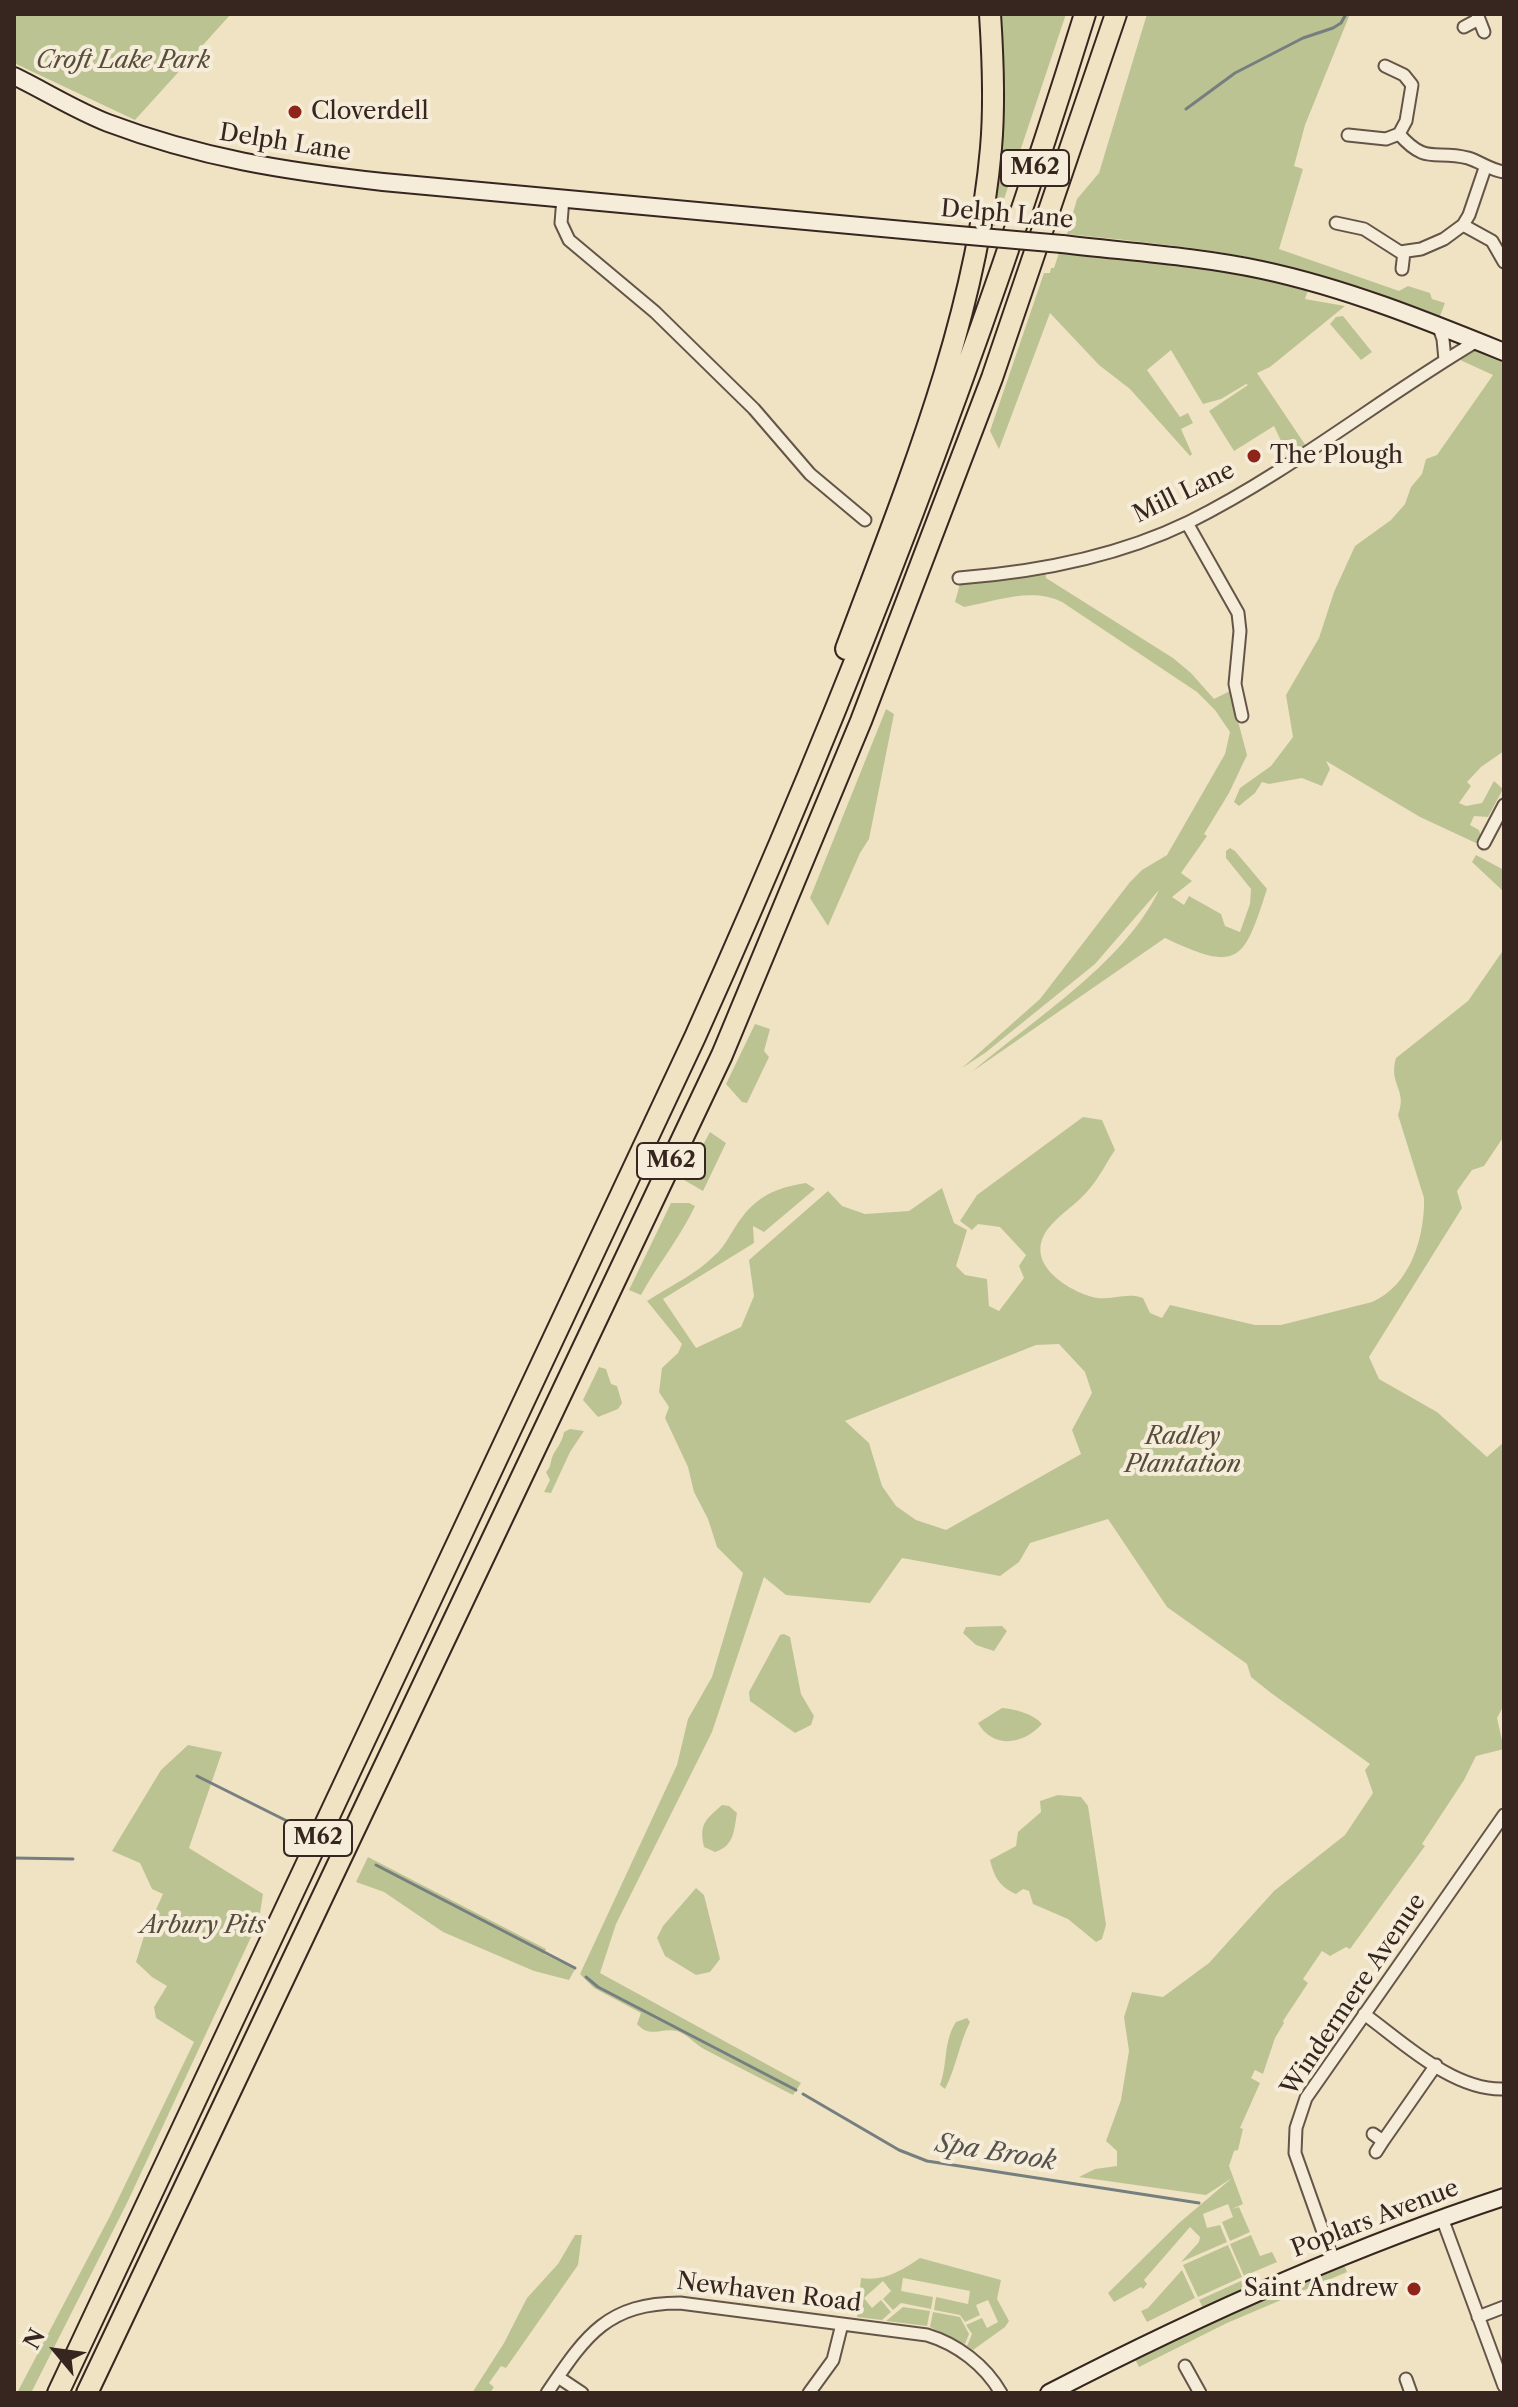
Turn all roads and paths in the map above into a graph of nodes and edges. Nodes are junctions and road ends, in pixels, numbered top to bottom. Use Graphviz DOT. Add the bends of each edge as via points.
graph roads {
  1 [pos="990,14"];
  2 [pos="1085,14"];
  3 [pos="1114,14"];
  4 [pos="1478,17"];
  5 [pos="1464,27"];
  6 [pos="1484,32"];
  7 [pos="1384,66"];
  8 [pos="14,76"];
  9 [pos="1399,134"];
  10 [pos="1347,135"];
  11 [pos="1485,168"];
  12 [pos="1504,172"];
  13 [pos="563,198"];
  14 [pos="1335,223"];
  15 [pos="1463,225"];
  16 [pos="1404,252"];
  17 [pos="1504,262"];
  18 [pos="1402,269"];
  19 [pos="1438,325"];
  20 [pos="1477,341"];
  21 [pos="1504,352"];
  22 [pos="1445,360"];
  23 [pos="865,520"];
  24 [pos="1187,523"];
  25 [pos="959,578"];
  26 [pos="1242,716"];
  27 [pos="1504,805"];
  28 [pos="1477,826"];
  29 [pos="695,1037"];
  30 [pos="1504,1815"];
  31 [pos="1364,2014"];
  32 [pos="1436,2065"];
  33 [pos="1504,2089"];
  34 [pos="1376,2152"];
  35 [pos="157,2183"];
  36 [pos="183,2192"];
  37 [pos="1504,2197"];
  38 [pos="1442,2218"];
  39 [pos="1333,2260"];
  40 [pos="1504,2307"];
  41 [pos="1478,2317"];
  42 [pos="842,2324"];
  43 [pos="1184,2365"];
  44 [pos="558,2377"];
  45 [pos="1406,2379"];
  46 [pos="1504,2386"];
  47 [pos="1071,2388"];
  48 [pos="47,2393"];
  49 [pos="58,2393"];
  50 [pos="87,2393"];
  51 [pos="99,2393"];
  52 [pos="547,2393"];
  53 [pos="582,2393"];
  54 [pos="809,2393"];
  55 [pos="1001,2393"];
  56 [pos="1049,2393"];
  57 [pos="1200,2393"];
  58 [pos="1411,2393"];
  1 -- 29 [label="highway" via="993,106 984,205 964,300 878,563"];
  2 -- 29 [label="highway, M62" via="899,553 776,857"];
  3 -- 36 [label="highway, M62" via="986,393 861,721 722,1055"];
  4 -- 5 [label="street"];
  4 -- 6 [label="street"];
  7 -- 9 [label="street" via="1412,85"];
  8 -- 13 [label="street, Delph Lane" via="104,121 229,161"];
  9 -- 10 [label="street" via="1386,139"];
  9 -- 11 [label="street" via="1424,155 1464,158"];
  11 -- 12 [label="street"];
  11 -- 15 [label="street"];
  13 -- 19 [label="street, Delph Lane, bridge" via="1140,252 1262,270"];
  13 -- 23 [label="street" via="561,223 569,240 655,312 810,474"];
  14 -- 16 [label="street" via="1364,229"];
  15 -- 16 [label="street" via="1433,245"];
  15 -- 17 [label="street" via="1492,241"];
  16 -- 18 [label="street"];
  19 -- 20 [label="street"];
  19 -- 22 [label="street"];
  20 -- 21 [label="street"];
  20 -- 22 [label="street, Mill Lane"];
  22 -- 24 [label="street, Mill Lane" via="1283,469"];
  24 -- 25 [label="street, Mill Lane" via="1076,562"];
  24 -- 26 [label="street" via="1238,613 1235,684"];
  27 -- 28 [label="street" via="1487,838"];
  29 -- 35 [label="highway, M62"];
  30 -- 31 [label="street, Windermere Avenue"];
  31 -- 32 [label="street"];
  31 -- 39 [label="street, Windermere Avenue" via="1306,2098 1296,2128 1295,2153"];
  32 -- 33 [label="street" via="1471,2085"];
  32 -- 34 [label="street" via="1378,2138"];
  35 -- 48 [label="highway"];
  35 -- 49 [label="highway, M62"];
  36 -- 50 [label="highway, M62"];
  36 -- 51 [label="highway"];
  37 -- 38 [label="street, Poplars Avenue"];
  38 -- 39 [label="street, Poplars Avenue"];
  38 -- 41 [label="street"];
  39 -- 47 [label="street, Poplars Avenue" via="1205,2315"];
  40 -- 41 [label="street"];
  41 -- 46 [label="street"];
  42 -- 44 [label="street, Newhaven Road" via="655,2303 612,2317 594,2330"];
  42 -- 54 [label="street" via="833,2360"];
  42 -- 55 [label="street, Newhaven Road" via="942,2341 976,2363"];
  43 -- 57 [label="street"];
  44 -- 52 [label="street, Newhaven Road"];
  44 -- 53 [label="street"];
  45 -- 58 [label="street"];
  47 -- 56 [label="street, Poplars Avenue"];
}
